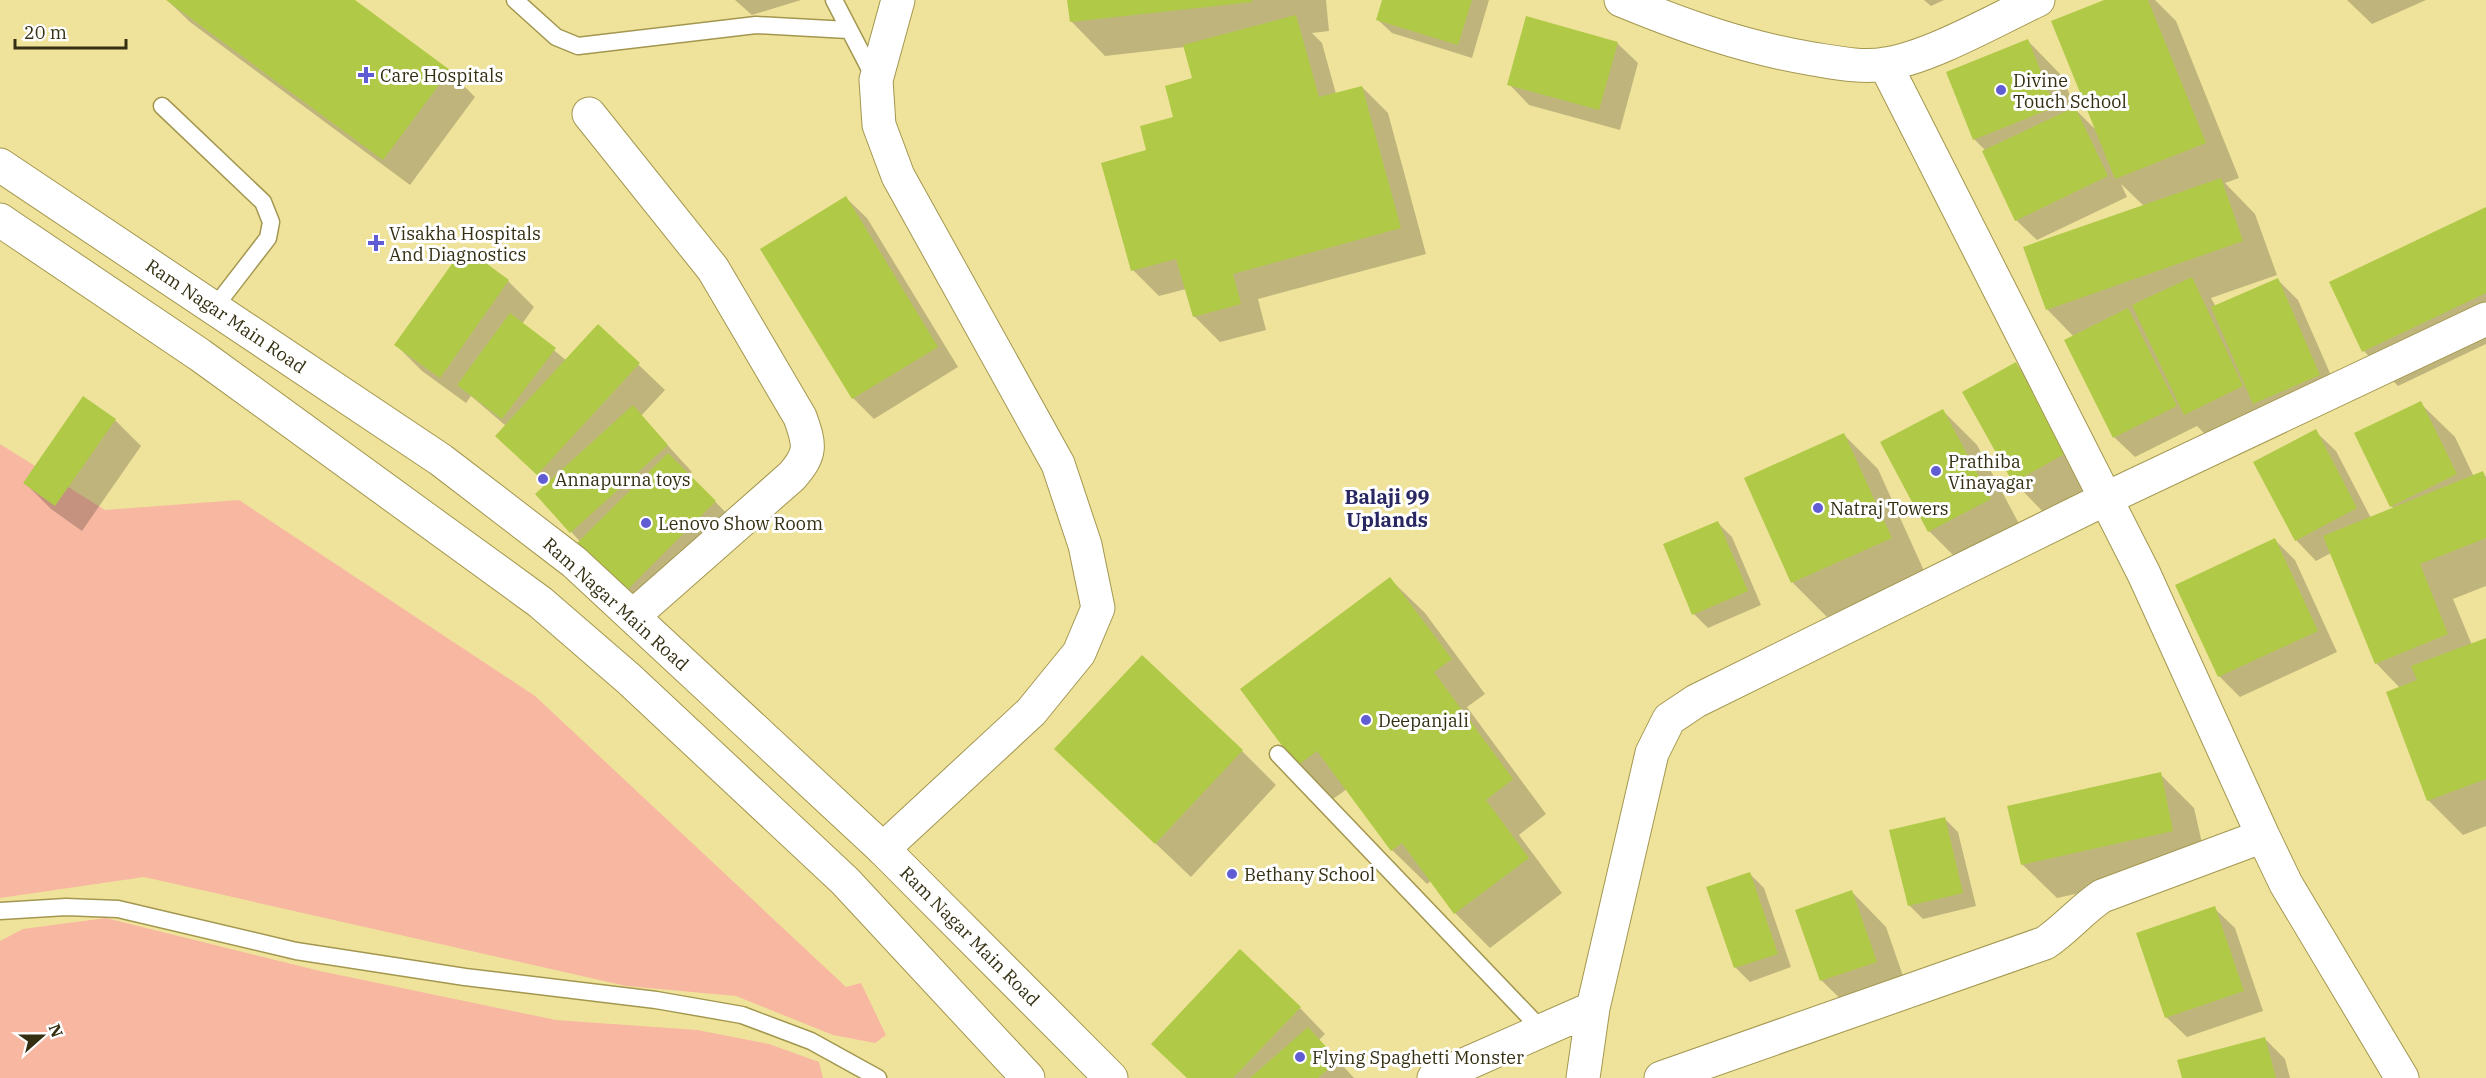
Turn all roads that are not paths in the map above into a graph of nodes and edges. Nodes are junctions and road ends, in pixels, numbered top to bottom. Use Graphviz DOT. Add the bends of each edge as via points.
graph roads {
  1 [pos="515,0"];
  2 [pos="834,0"];
  3 [pos="898,0"];
  4 [pos="1621,0"];
  5 [pos="2038,0"];
  6 [pos="848,30"];
  7 [pos="1885,64"];
  8 [pos="876,80"];
  9 [pos="162,106"];
  10 [pos="590,114"];
  11 [pos="0,165"];
  12 [pos="0,220"];
  13 [pos="214,308"];
  14 [pos="2486,319"];
  15 [pos="2105,499"];
  16 [pos="633,616"];
  17 [pos="1278,754"];
  18 [pos="2263,836"];
  19 [pos="883,849"];
  20 [pos="0,911"];
  21 [pos="1593,1008"];
  22 [pos="1542,1030"];
  23 [pos="878,1078"];
  24 [pos="1028,1078"];
  25 [pos="1111,1078"];
  26 [pos="1434,1078"];
  27 [pos="1583,1078"];
  28 [pos="1661,1078"];
  29 [pos="2402,1078"];
  1 -- 6 [label="lane" via="556,37 578,45 756,25"];
  2 -- 6 [label="lane"];
  3 -- 8 [label="street"];
  4 -- 7 [label="street" via="1701,32 1772,52 1853,66"];
  5 -- 7 [label="street" via="1911,58"];
  6 -- 8 [label="lane"];
  7 -- 15 [label="street"];
  8 -- 19 [label="street" via="879,125 898,176 1058,464 1085,545 1098,608 1079,653 1031,712"];
  9 -- 13 [label="lane" via="263,202 270,222 268,238"];
  10 -- 16 [label="street" via="713,269 800,417 808,439 807,459 792,476"];
  11 -- 13 [label="street, Ram Nagar Main Road"];
  12 -- 24 [label="street" via="209,362 540,602 629,679 845,881"];
  13 -- 16 [label="street, Ram Nagar Main Road" via="441,460 574,562"];
  14 -- 15 [label="street"];
  15 -- 18 [label="street" via="2144,574"];
  15 -- 21 [label="street" via="1696,701 1669,719 1652,753"];
  16 -- 19 [label="street, Ram Nagar Main Road"];
  17 -- 22 [label="lane"];
  18 -- 28 [label="street" via="2102,896 2045,944"];
  18 -- 29 [label="street" via="2286,884"];
  19 -- 25 [label="street, Ram Nagar Main Road"];
  20 -- 23 [label="lane" via="118,909 296,951 742,1015 811,1041"];
  21 -- 22 [label="street"];
  21 -- 27 [label="street"];
  22 -- 26 [label="street"];
}
